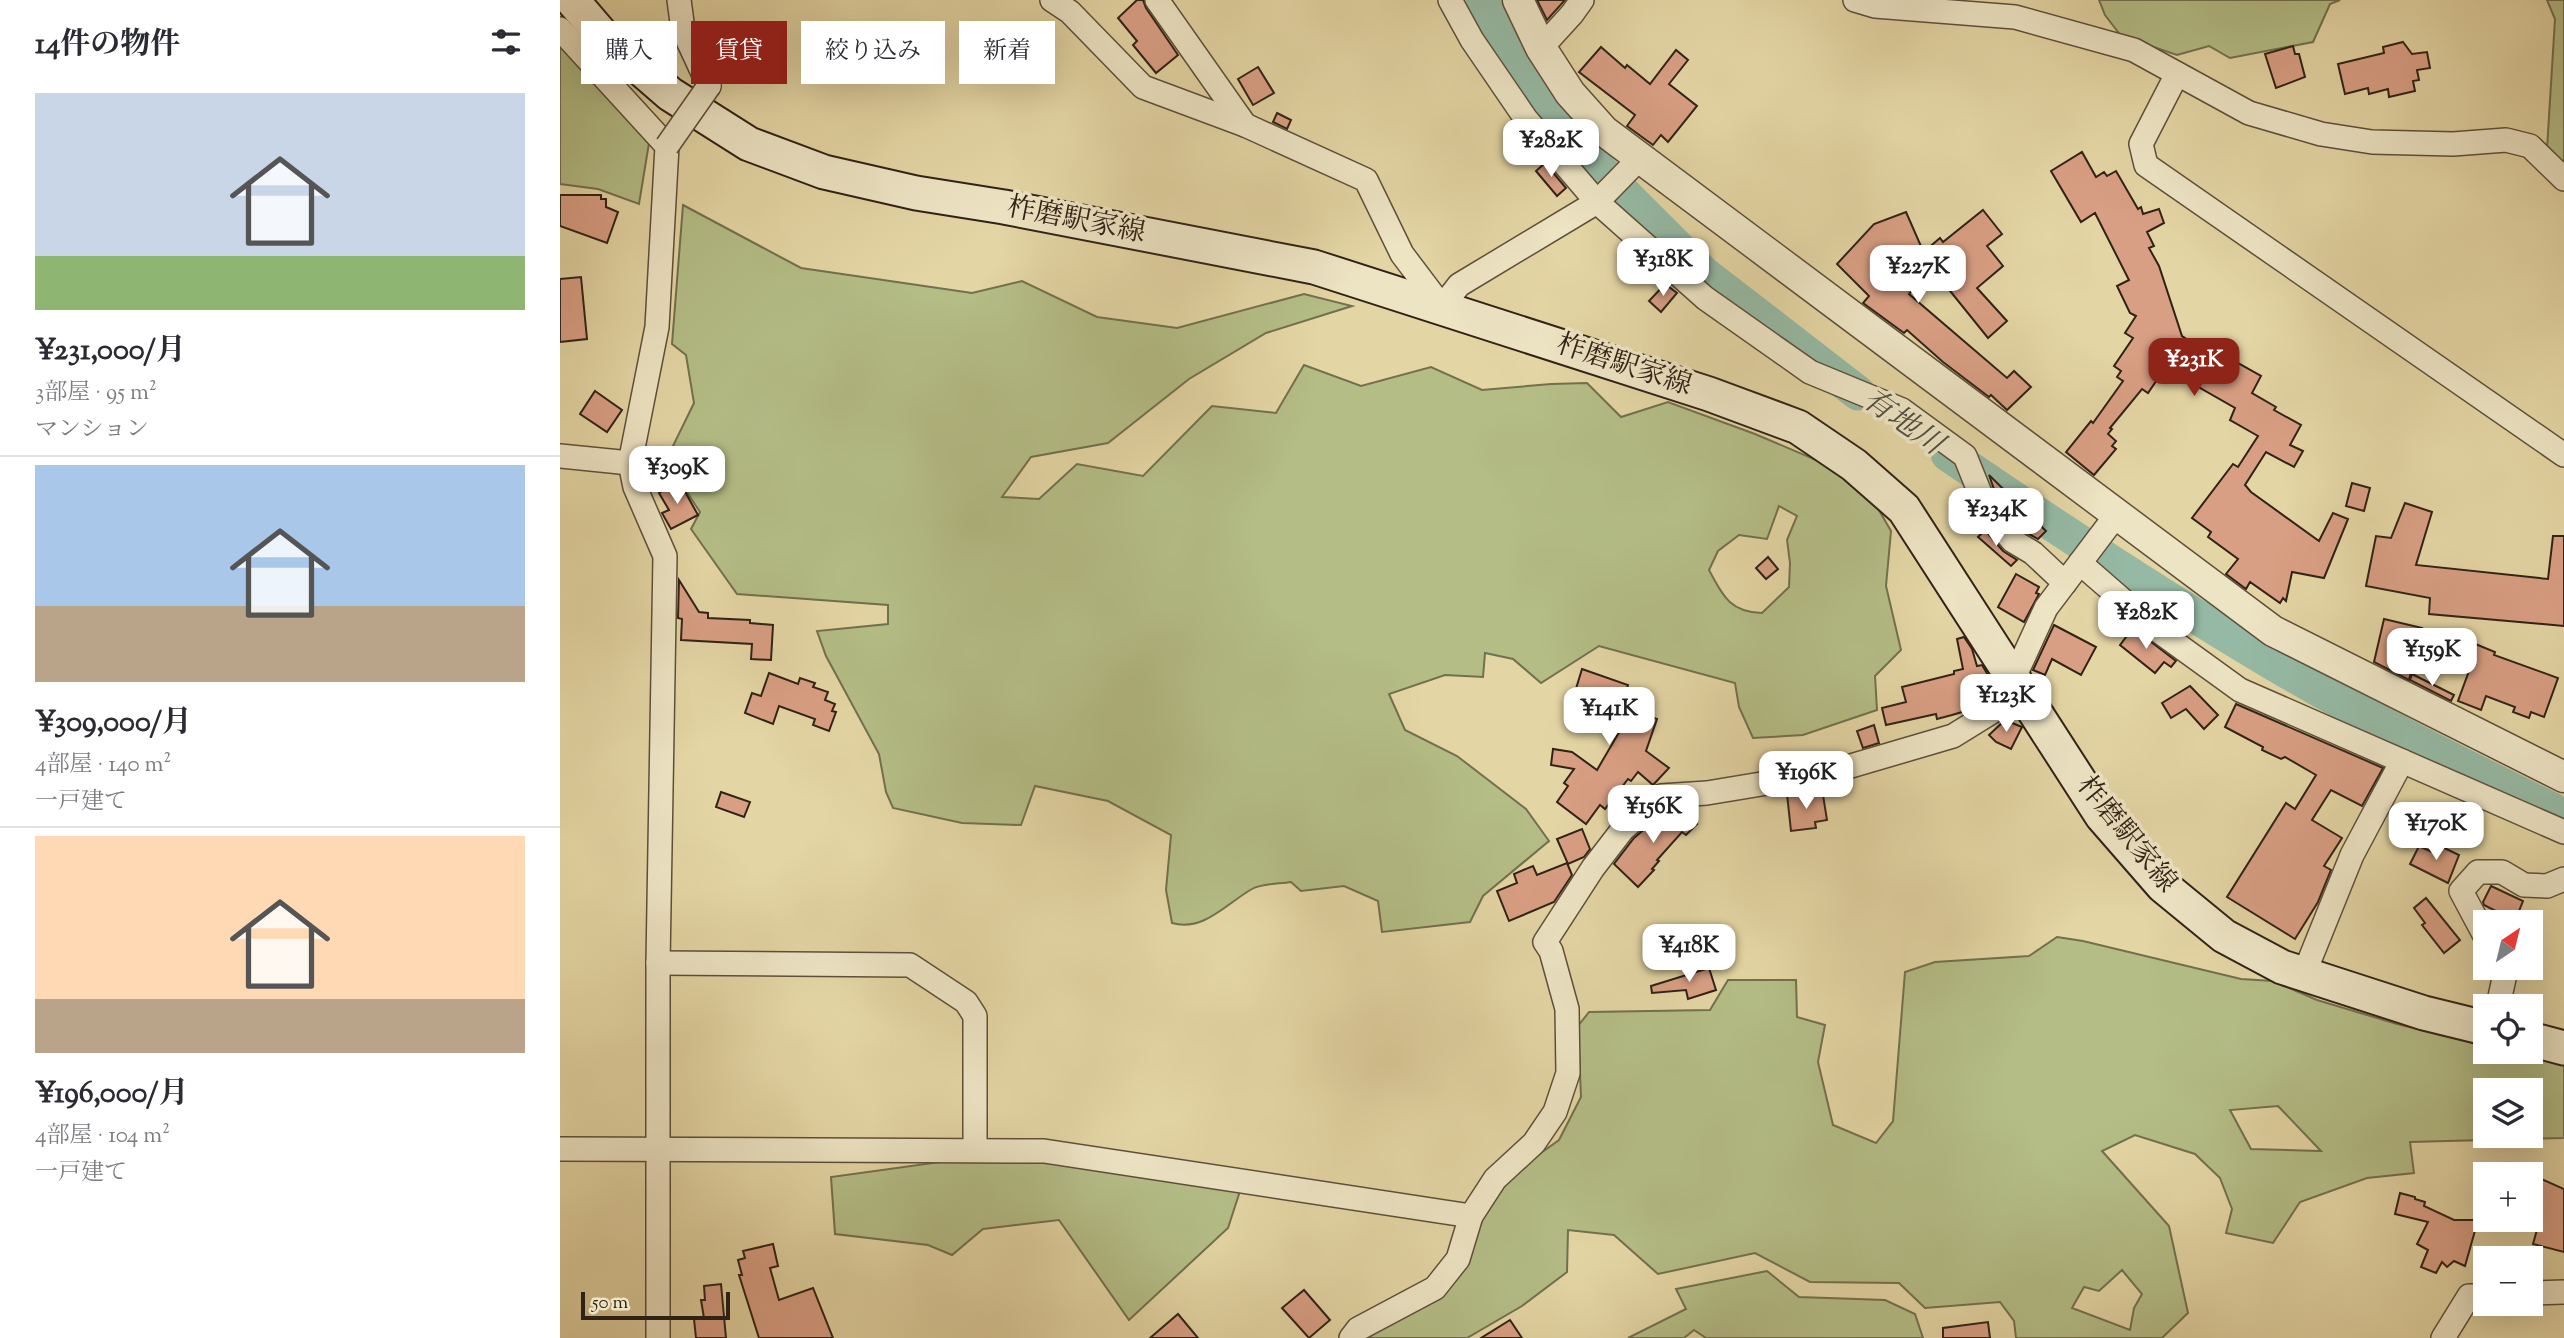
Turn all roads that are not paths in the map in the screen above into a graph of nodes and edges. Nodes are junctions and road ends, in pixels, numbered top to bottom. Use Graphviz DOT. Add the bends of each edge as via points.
graph roads {
  1 [pos="572,0"];
  2 [pos="679,0"];
  3 [pos="1157,0"];
  4 [pos="1450,0"];
  5 [pos="1518,0"];
  6 [pos="1582,0"];
  7 [pos="1855,0"];
  8 [pos="1069,4"];
  9 [pos="560,29"];
  10 [pos="1541,48"];
  11 [pos="2177,74"];
  12 [pos="1245,125"];
  13 [pos="667,146"];
  14 [pos="1639,159"];
  15 [pos="2564,179"];
  16 [pos="1597,202"];
  17 [pos="1442,307"];
  18 [pos="2564,455"];
  19 [pos="560,456"];
  20 [pos="630,463"];
  21 [pos="2113,518"];
  22 [pos="2080,563"];
  23 [pos="2065,583"];
  24 [pos="2012,680"];
  25 [pos="2402,761"];
  26 [pos="2564,777"];
  27 [pos="2564,832"];
  28 [pos="2564,879"];
  29 [pos="2473,914"];
  30 [pos="658,962"];
  31 [pos="2304,974"];
  32 [pos="2473,1025"];
  33 [pos="2543,1042"];
  34 [pos="2564,1048"];
  35 [pos="560,1149"];
  36 [pos="660,1149"];
  37 [pos="975,1150"];
  38 [pos="1471,1216"];
  39 [pos="2564,1292"];
  40 [pos="2543,1293"];
  41 [pos="2473,1296"];
  42 [pos="658,1338"];
  43 [pos="1351,1338"];
  44 [pos="2443,1338"];
  1 -- 17 [label="main road, 柞磨駅家線" via="602,35 670,94 749,144 824,172 1314,267"];
  2 -- 13 [label="street, bridge" via="684,30 709,86"];
  3 -- 12 [label="street"];
  4 -- 16 [label="street" via="1527,119"];
  5 -- 10 [label="street"];
  6 -- 10 [label="street"];
  7 -- 11 [label="street" via="1875,6 2015,17 2134,50"];
  8 -- 12 [label="street" via="1143,88"];
  9 -- 13 [label="street"];
  10 -- 14 [label="street" via="1578,103"];
  11 -- 15 [label="street" via="2249,113 2322,134 2410,145 2506,140 2530,146"];
  11 -- 18 [label="street" via="2141,144 2146,165"];
  12 -- 17 [label="street" via="1366,180 1402,254"];
  13 -- 20 [label="street" via="657,327"];
  14 -- 16 [label="street"];
  14 -- 21 [label="street"];
  16 -- 17 [label="street" via="1459,285"];
  16 -- 23 [label="street" via="1705,298 1810,372 1902,411 1965,456 1988,513 2012,541 2033,553"];
  17 -- 24 [label="main road, 柞磨駅家線" via="1798,427 1854,465 1904,509"];
  19 -- 20 [label="street"];
  20 -- 30 [label="street" via="635,487 665,556"];
  21 -- 22 [label="street"];
  21 -- 26 [label="street" via="2273,631"];
  22 -- 23 [label="street"];
  22 -- 25 [label="street" via="2157,630 2239,690"];
  23 -- 24 [label="street" via="2046,608"];
  24 -- 31 [label="main road, 柞磨駅家線" via="2102,816 2163,886 2224,936"];
  24 -- 38 [label="street" via="2003,705 1953,736 1827,773 1661,796 1623,829 1545,942 1567,1009 1568,1073 1555,1112 1534,1143 1495,1179"];
  25 -- 27 [label="street"];
  25 -- 31 [label="street" via="2352,855"];
  28 -- 29 [label="street" via="2547,886 2524,885 2502,872 2479,872 2461,891"];
  30 -- 36 [label="street"];
  30 -- 37 [label="street" via="910,965 966,1002 975,1016"];
  31 -- 32 [label="main road, 柞磨駅家線"];
  33 -- 34 [label="main road"];
  35 -- 36 [label="street"];
  36 -- 37 [label="street"];
  36 -- 42 [label="street"];
  37 -- 38 [label="street" via="1044,1151"];
  38 -- 43 [label="street" via="1458,1259 1435,1288 1358,1329"];
  39 -- 40 [label="street"];
  41 -- 44 [label="street"];
}
